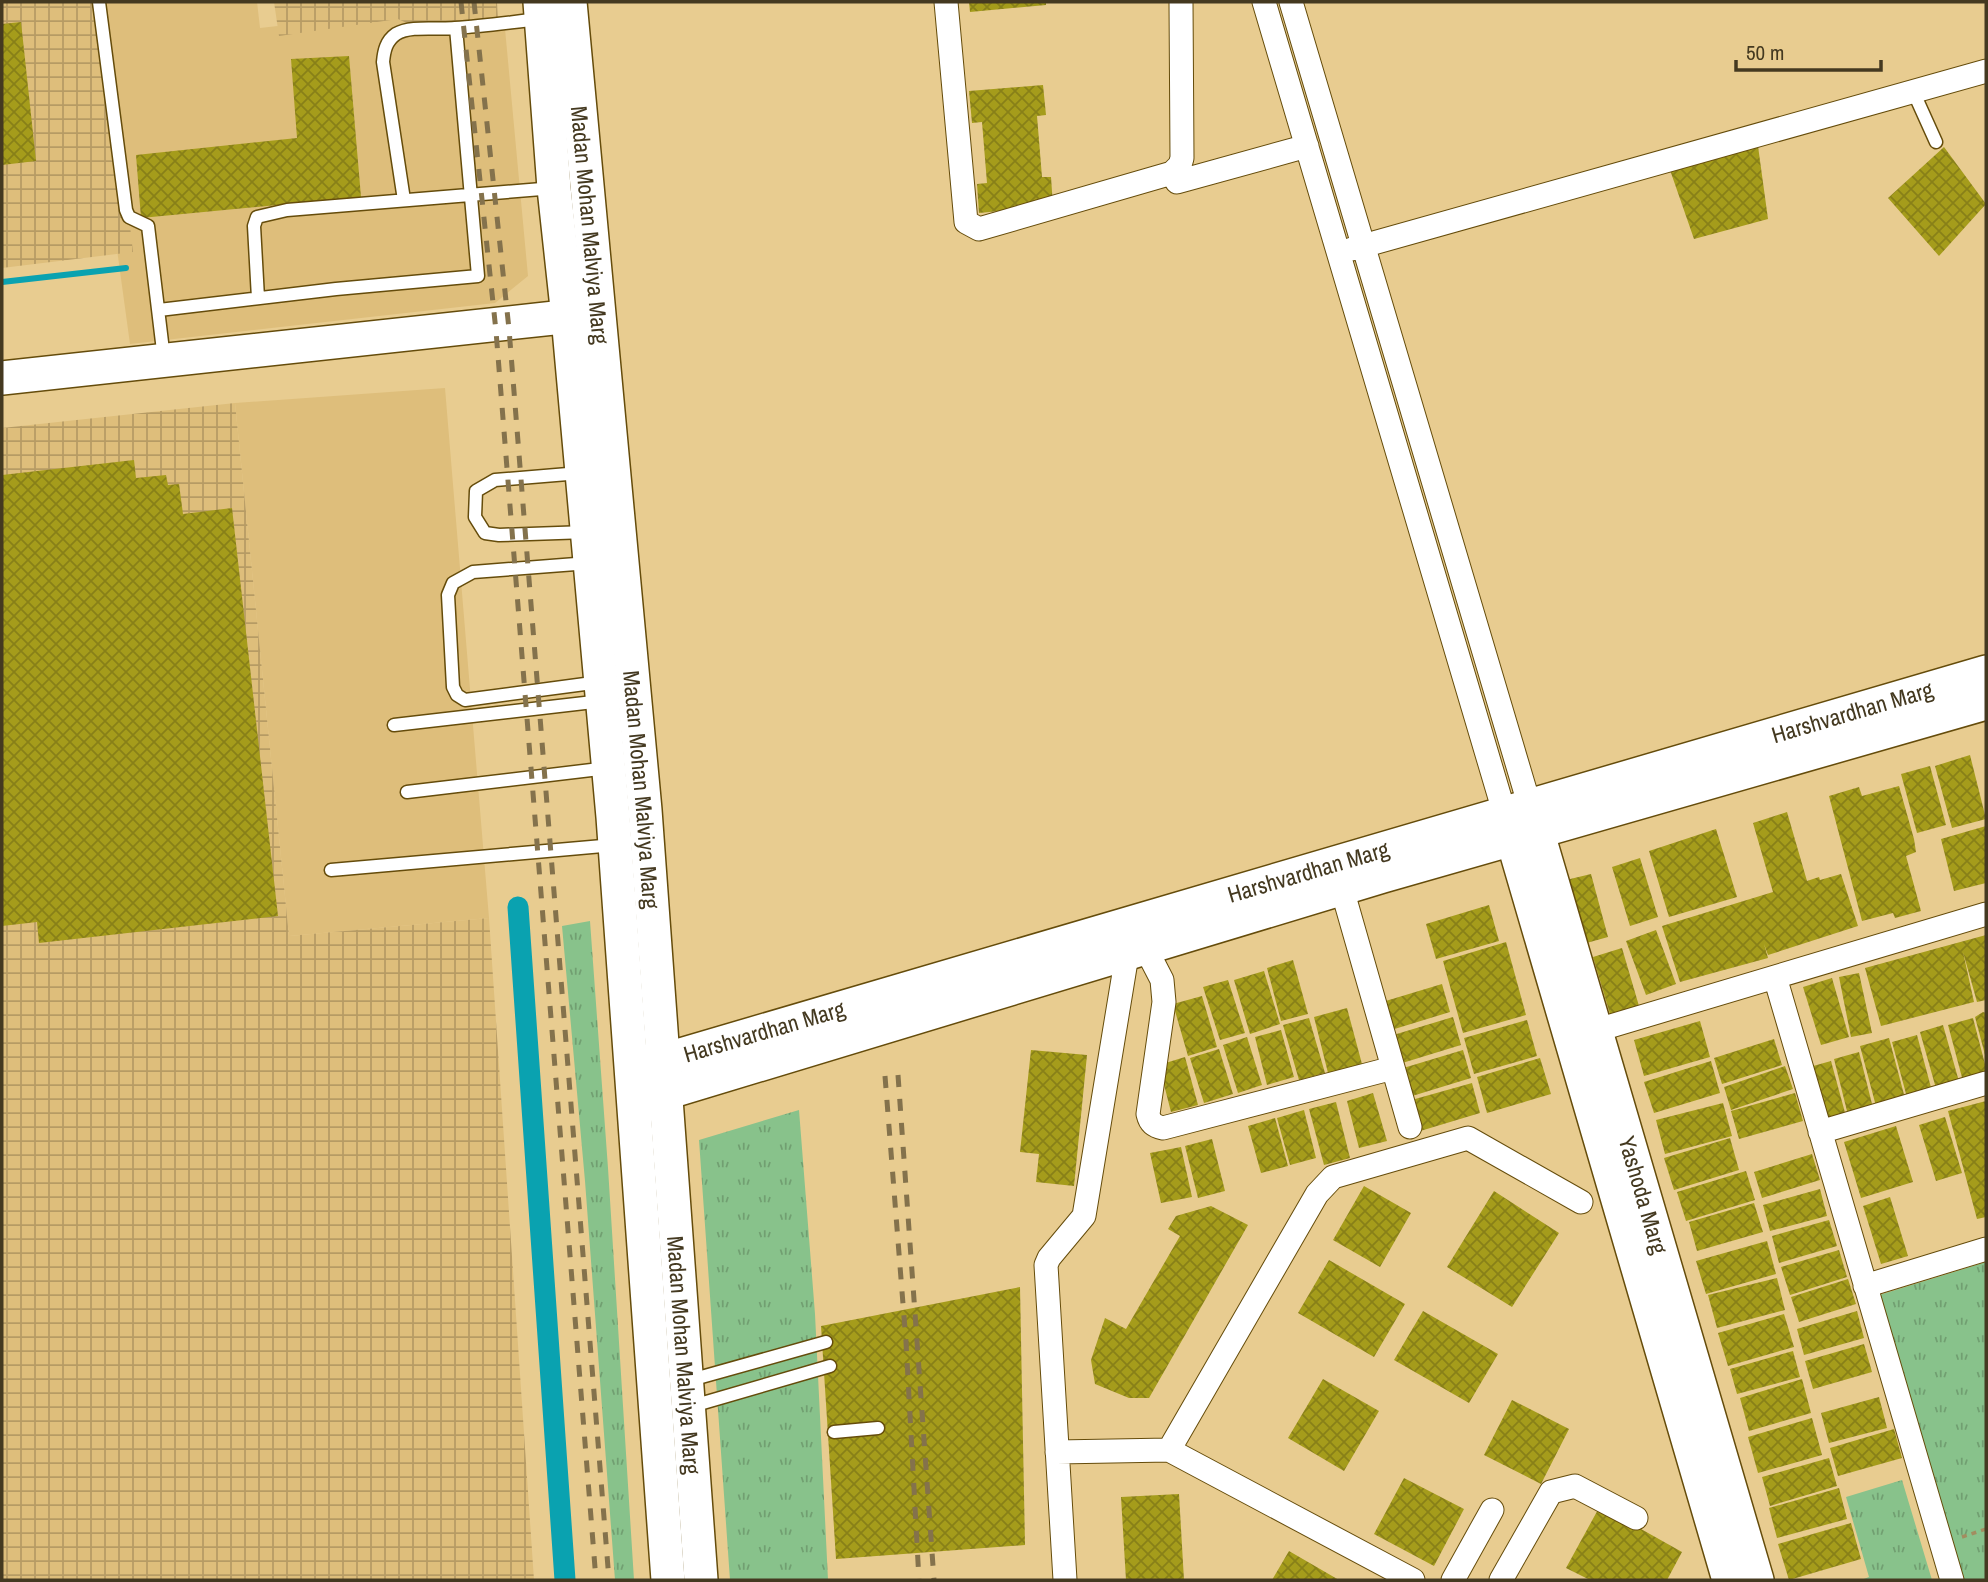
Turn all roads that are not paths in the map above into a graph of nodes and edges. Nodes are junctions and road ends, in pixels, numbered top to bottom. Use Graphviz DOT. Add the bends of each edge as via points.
graph roads {
  1 [pos="99,2"];
  2 [pos="570,2"];
  3 [pos="946,2"];
  4 [pos="1181,2"];
  5 [pos="1264,2"];
  6 [pos="1291,2"];
  7 [pos="540,11"];
  8 [pos="456,28"];
  9 [pos="1986,71"];
  10 [pos="1913,92"];
  11 [pos="1936,142"];
  12 [pos="1307,146"];
  13 [pos="1177,182"];
  14 [pos="554,188"];
  15 [pos="472,193"];
  16 [pos="404,200"];
  17 [pos="1364,246"];
  18 [pos="1338,253"];
  19 [pos="258,298"];
  20 [pos="159,310"];
  21 [pos="584,315"];
  22 [pos="164,359"];
  23 [pos="2,377"];
  24 [pos="582,472"];
  25 [pos="589,547"];
  26 [pos="1986,673"];
  27 [pos="601,692"];
  28 [pos="1986,703"];
  29 [pos="394,725"];
  30 [pos="608,768"];
  31 [pos="407,792"];
  32 [pos="1521,823"];
  33 [pos="614,845"];
  34 [pos="331,870"];
  35 [pos="1342,889"];
  36 [pos="1986,914"];
  37 [pos="1137,952"];
  38 [pos="1775,977"];
  39 [pos="1583,1034"];
  40 [pos="663,1060"];
  41 [pos="1393,1068"];
  42 [pos="631,1069"];
  43 [pos="1986,1083"];
  44 [pos="665,1093"];
  45 [pos="633,1102"];
  46 [pos="1410,1128"];
  47 [pos="1820,1132"];
  48 [pos="1581,1202"];
  49 [pos="1986,1250"];
  50 [pos="1865,1286"];
  51 [pos="826,1342"];
  52 [pos="830,1366"];
  53 [pos="688,1394"];
  54 [pos="878,1428"];
  55 [pos="834,1432"];
  56 [pos="1169,1450"];
  57 [pos="1057,1452"];
  58 [pos="1492,1510"];
  59 [pos="1636,1518"];
  60 [pos="1382,1573"];
  61 [pos="667,1580"];
  62 [pos="701,1580"];
  63 [pos="1065,1580"];
  64 [pos="1413,1580"];
  65 [pos="1453,1580"];
  66 [pos="1501,1580"];
  67 [pos="1729,1580"];
  68 [pos="1757,1580"];
  69 [pos="1952,1580"];
  1 -- 20 [label="lane" via="126,210 129,217 148,226"];
  2 -- 21 [label="street, Madan Mohan Malviya Marg"];
  3 -- 4 [label="street" via="966,222 979,229 1172,173 1180,165 1184,130"];
  5 -- 12 [label="street"];
  6 -- 17 [label="street"];
  7 -- 8 [label="lane"];
  7 -- 14 [label="street, Madan Mohan Malviya Marg"];
  8 -- 15 [label="lane"];
  8 -- 16 [label="lane" via="398,33 384,51"];
  9 -- 10 [label="street"];
  10 -- 11 [label="lane"];
  10 -- 17 [label="street"];
  12 -- 13 [label="street"];
  12 -- 18 [label="street"];
  14 -- 15 [label="lane"];
  14 -- 21 [label="street, Madan Mohan Malviya Marg"];
  15 -- 16 [label="lane"];
  15 -- 19 [label="lane" via="478,276"];
  16 -- 19 [label="lane" via="286,210 257,217"];
  17 -- 18 [label="street"];
  17 -- 32 [label="street"];
  18 -- 32 [label="street"];
  19 -- 20 [label="lane"];
  20 -- 22 [label="lane"];
  21 -- 22 [label="street"];
  21 -- 24 [label="street, Madan Mohan Malviya Marg"];
  21 -- 40 [label="street, Madan Mohan Malviya Marg" via="645,810"];
  22 -- 23 [label="street"];
  24 -- 25 [label="street, Madan Mohan Malviya Marg"];
  24 -- 25 [label="lane" via="495,480 476,491 475,517 485,533"];
  25 -- 27 [label="street, Madan Mohan Malviya Marg"];
  25 -- 27 [label="lane" via="473,572 453,583 449,595 453,687 465,700"];
  26 -- 32 [label="street, Harshvardhan Marg"];
  27 -- 29 [label="lane"];
  27 -- 30 [label="street, Madan Mohan Malviya Marg"];
  28 -- 32 [label="street, Harshvardhan Marg"];
  30 -- 31 [label="lane"];
  30 -- 33 [label="street, Madan Mohan Malviya Marg"];
  32 -- 35 [label="street, Harshvardhan Marg"];
  32 -- 39 [label="street, Yashoda Marg"];
  32 -- 40 [label="street, Harshvardhan Marg"];
  33 -- 34 [label="lane"];
  33 -- 42 [label="street, Madan Mohan Malviya Marg"];
  35 -- 37 [label="street, Harshvardhan Marg"];
  35 -- 41 [label="street"];
  36 -- 38 [label="street"];
  37 -- 41 [label="street" via="1164,988 1148,1115 1155,1126 1163,1128"];
  37 -- 44 [label="street, Harshvardhan Marg"];
  37 -- 57 [label="street" via="1084,1216 1046,1265"];
  38 -- 39 [label="street"];
  38 -- 47 [label="street"];
  39 -- 67 [label="street, Yashoda Marg"];
  39 -- 68 [label="street, Yashoda Marg"];
  40 -- 42 [label="street, Harshvardhan Marg"];
  40 -- 44 [label="street, Madan Mohan Malviya Marg"];
  41 -- 46 [label="street"];
  42 -- 45 [label="street, Madan Mohan Malviya Marg"];
  43 -- 47 [label="street"];
  44 -- 45 [label="street, Harshvardhan Marg"];
  44 -- 53 [label="street, Madan Mohan Malviya Marg"];
  45 -- 61 [label="street, Madan Mohan Malviya Marg"];
  47 -- 50 [label="street"];
  48 -- 56 [label="street" via="1468,1138 1333,1177 1317,1194"];
  49 -- 50 [label="street"];
  50 -- 69 [label="street"];
  51 -- 53 [label="lane"];
  52 -- 53 [label="lane"];
  53 -- 62 [label="street, Madan Mohan Malviya Marg"];
  54 -- 55 [label="lane"];
  56 -- 57 [label="street"];
  56 -- 60 [label="street"];
  57 -- 63 [label="street"];
  58 -- 65 [label="street"];
  59 -- 66 [label="street" via="1575,1486 1551,1492"];
  60 -- 64 [label="street"];
}
